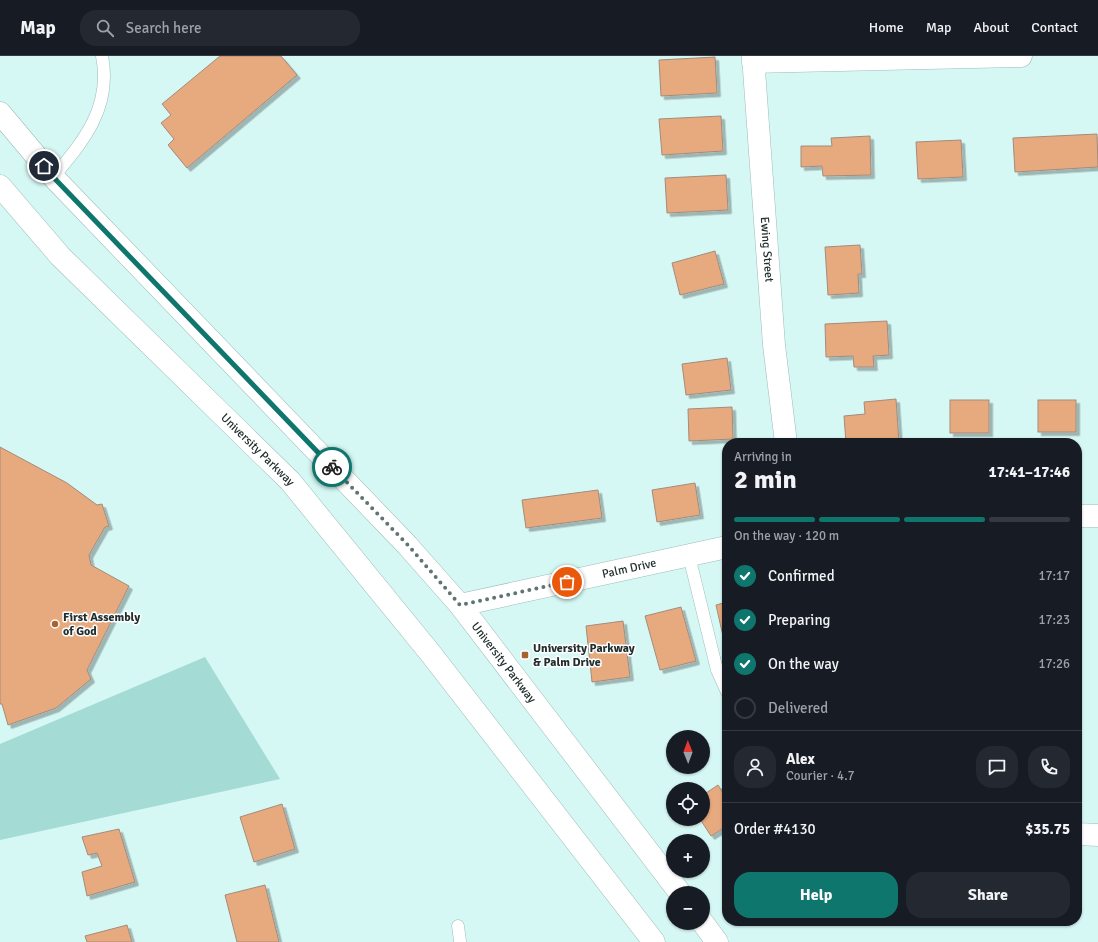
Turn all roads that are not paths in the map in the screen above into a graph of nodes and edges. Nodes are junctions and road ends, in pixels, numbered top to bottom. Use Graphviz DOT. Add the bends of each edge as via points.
graph roads {
  1 [pos="102,56"];
  2 [pos="1021,56"];
  3 [pos="753,59"];
  4 [pos="0,113"];
  5 [pos="53,177"];
  6 [pos="0,186"];
  7 [pos="785,438"];
  8 [pos="1082,516"];
  9 [pos="1098,516"];
  10 [pos="722,548"];
  11 [pos="689,556"];
  12 [pos="460,605"];
  13 [pos="722,681"];
  14 [pos="1082,834"];
  15 [pos="1098,835"];
  16 [pos="675,886"];
  17 [pos="458,926"];
  18 [pos="708,930"];
  19 [pos="460,941"];
  20 [pos="654,942"];
  21 [pos="717,942"];
  1 -- 5 [label="lane" via="104,80 99,109 89,132"];
  2 -- 3 [label="main road"];
  3 -- 7 [label="main road, Ewing Street" via="774,345"];
  4 -- 5 [label="main road, University Parkway"];
  5 -- 12 [label="main road, University Parkway" via="407,544"];
  6 -- 20 [label="main road, University Parkway" via="60,256 290,481 431,654"];
  8 -- 9 [label="main road"];
  10 -- 11 [label="main road, Palm Drive"];
  11 -- 12 [label="main road, Palm Drive"];
  11 -- 13 [label="lane" via="717,670"];
  12 -- 16 [label="main road, University Parkway"];
  14 -- 15 [label="main road"];
  17 -- 19 [label="lane"];
  18 -- 21 [label="main road"];
}
